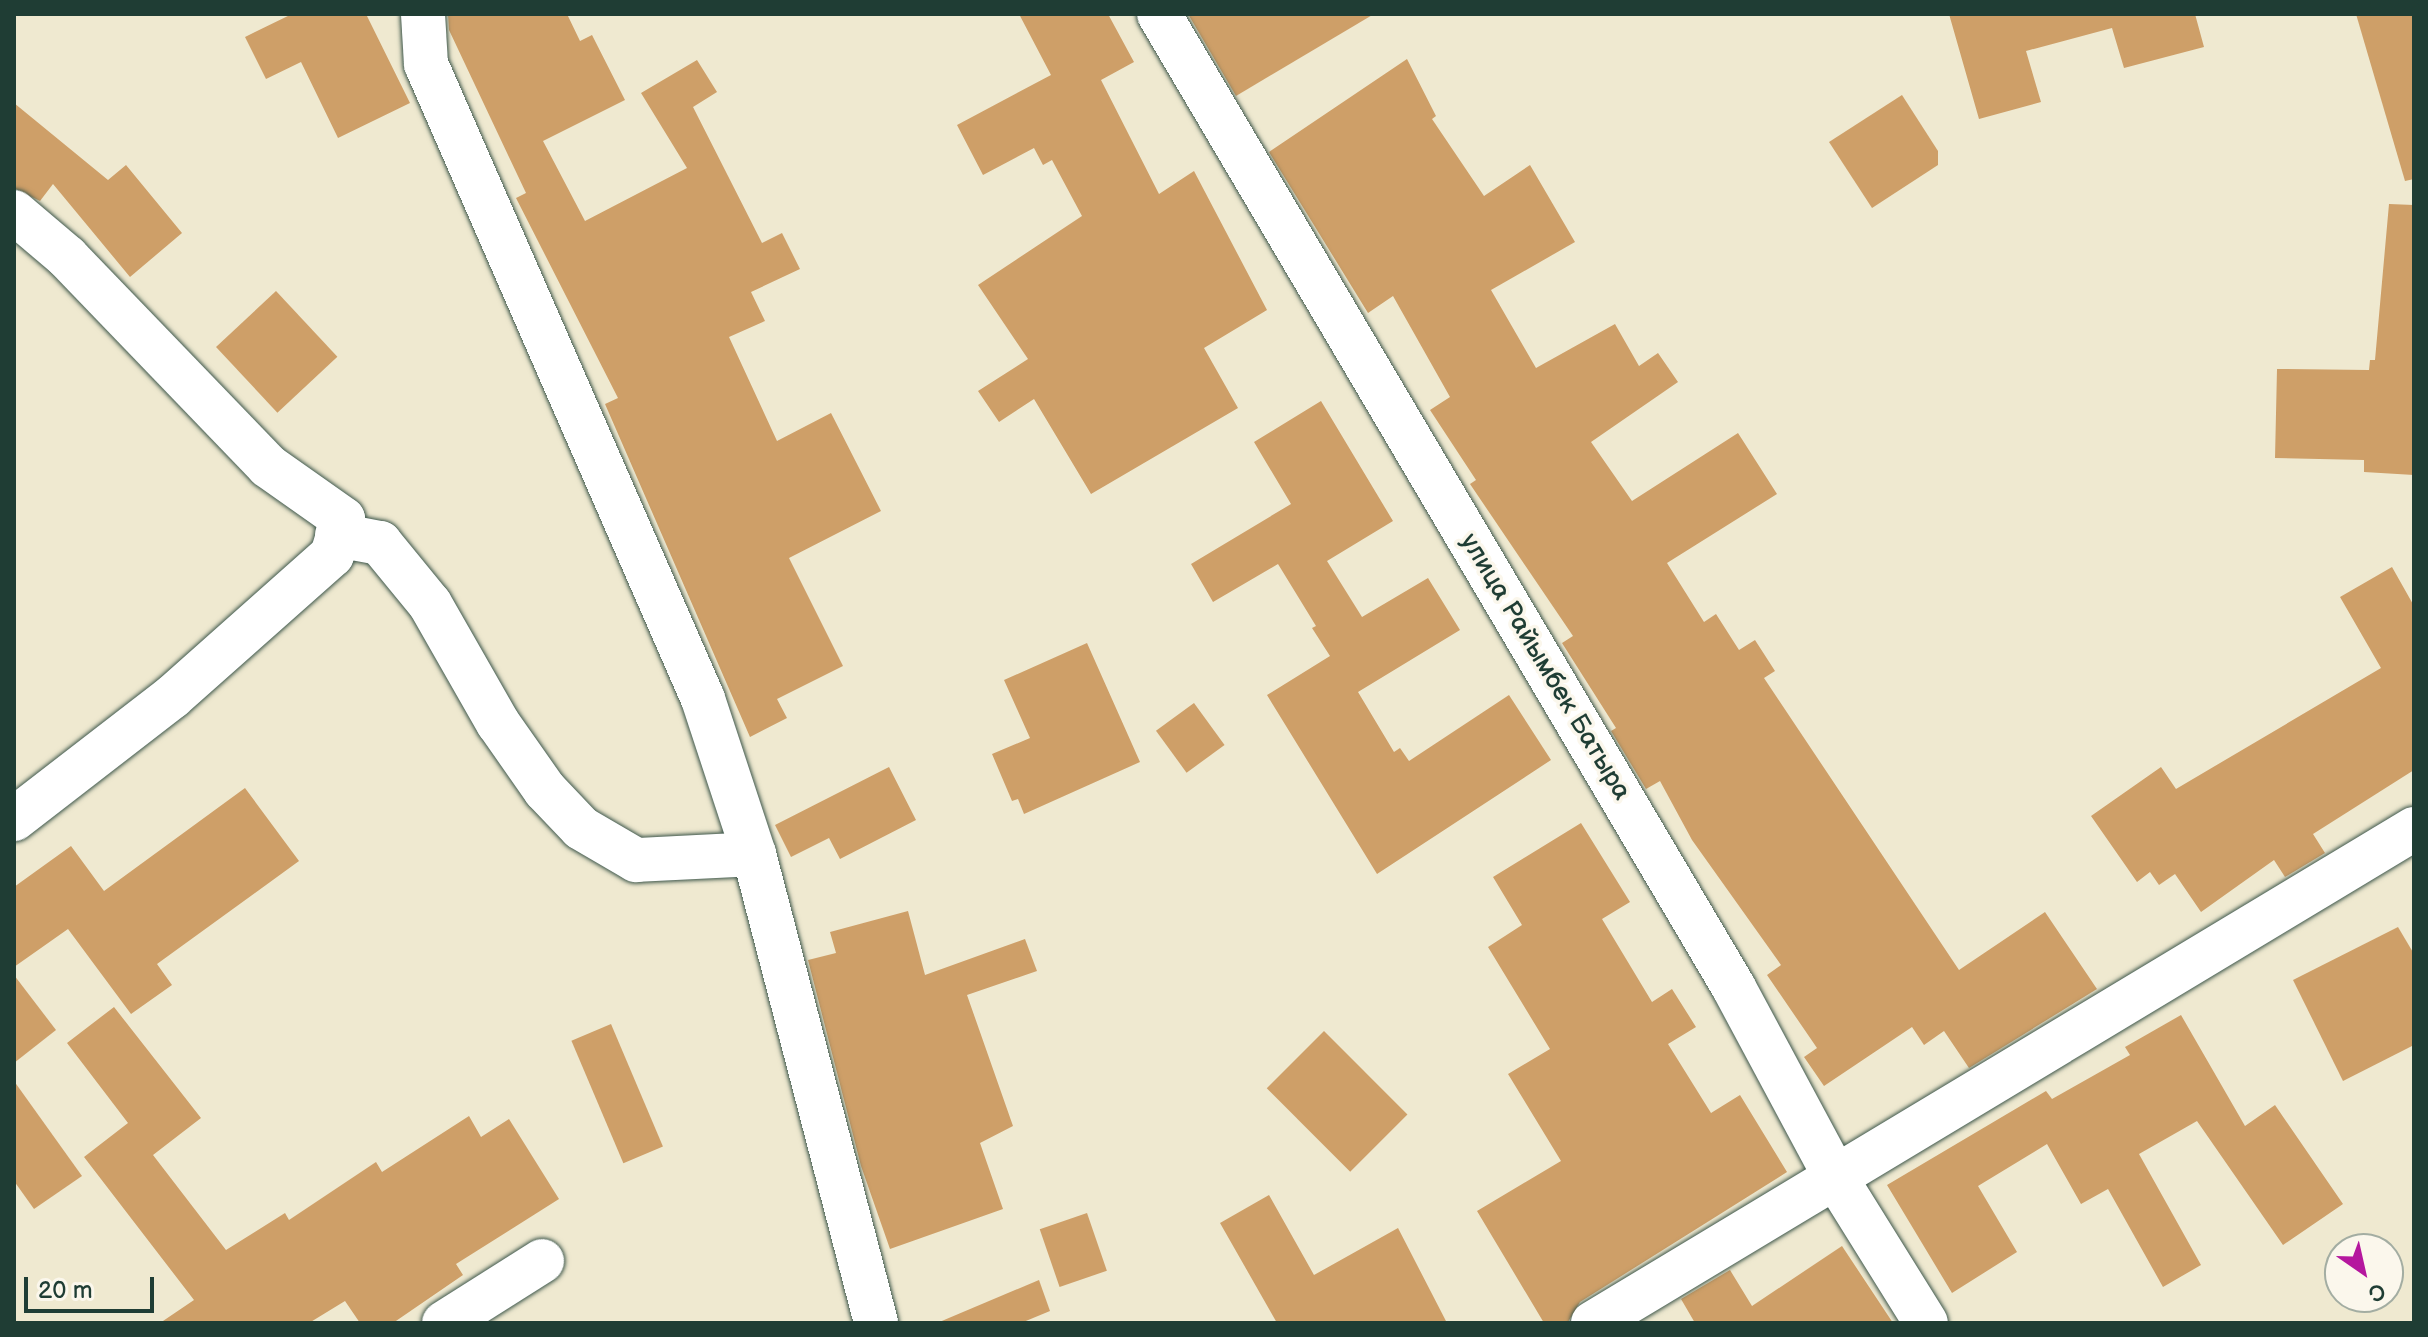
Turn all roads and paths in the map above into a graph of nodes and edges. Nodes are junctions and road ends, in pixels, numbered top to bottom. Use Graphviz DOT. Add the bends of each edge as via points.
graph roads {
  1 [pos="423,14"];
  2 [pos="1159,14"];
  3 [pos="14,212"];
  4 [pos="337,535"];
  5 [pos="14,819"];
  6 [pos="2414,829"];
  7 [pos="754,854"];
  8 [pos="1837,1180"];
  9 [pos="542,1261"];
  10 [pos="444,1323"];
  11 [pos="876,1323"];
  12 [pos="1593,1323"];
  13 [pos="1926,1323"];
  1 -- 7 [label="street" via="426,64 703,699"];
  2 -- 8 [label="street, улица Райымбек Батыра" via="1734,988"];
  3 -- 4 [label="street" via="67,257 268,466 343,519"];
  4 -- 5 [label="street" via="332,555 172,697"];
  4 -- 7 [label="street" via="380,543 430,604 498,723 545,790 581,828 636,860"];
  6 -- 8 [label="street"];
  7 -- 11 [label="street"];
  8 -- 12 [label="street"];
  8 -- 13 [label="street, улица Райымбек Батыра"];
  9 -- 10 [label="street"];
}
